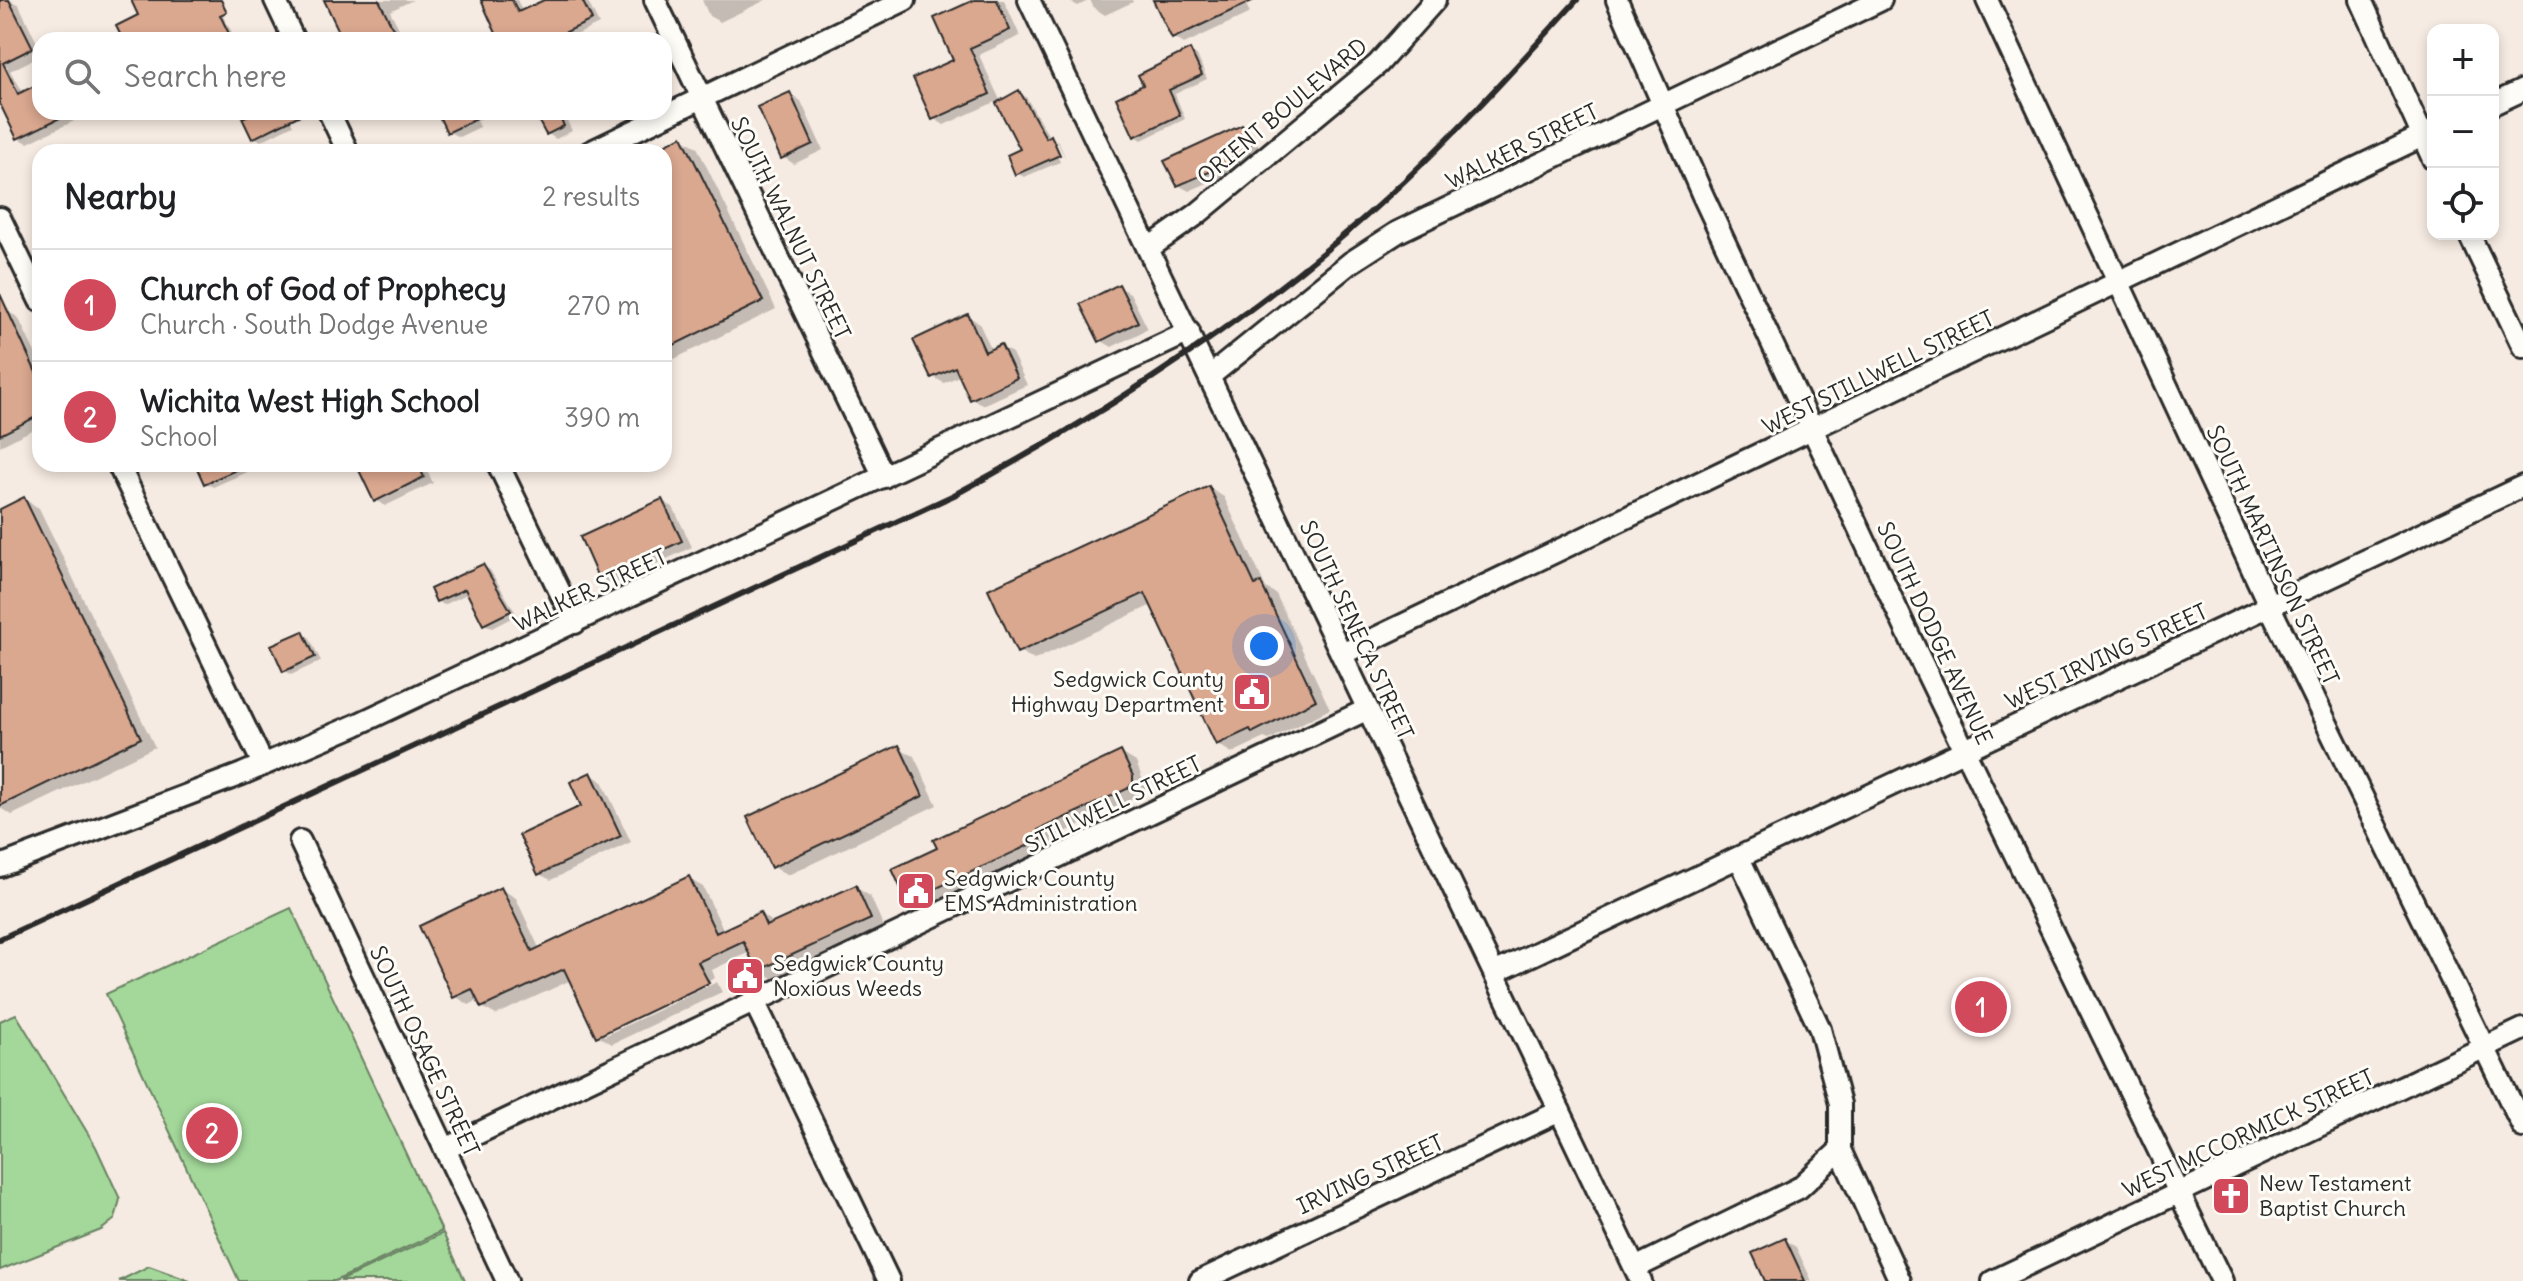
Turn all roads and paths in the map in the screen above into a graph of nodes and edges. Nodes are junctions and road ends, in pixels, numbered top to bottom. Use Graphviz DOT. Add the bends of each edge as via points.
graph roads {
  1 [pos="275,0"];
  2 [pos="655,0"];
  3 [pos="905,0"];
  4 [pos="1029,0"];
  5 [pos="1435,0"];
  6 [pos="1617,0"];
  7 [pos="1881,0"];
  8 [pos="1987,0"];
  9 [pos="2361,0"];
  10 [pos="290,32"];
  11 [pos="671,32"];
  12 [pos="672,35"];
  13 [pos="2523,90"];
  14 [pos="703,99"];
  15 [pos="2499,101"];
  16 [pos="1665,104"];
  17 [pos="672,114"];
  18 [pos="333,120"];
  19 [pos="658,120"];
  20 [pos="2427,132"];
  21 [pos="2427,134"];
  22 [pos="344,144"];
  23 [pos="607,144"];
  24 [pos="0,218"];
  25 [pos="2472,240"];
  26 [pos="1149,248"];
  27 [pos="32,284"];
  28 [pos="2118,284"];
  29 [pos="1189,332"];
  30 [pos="2523,347"];
  31 [pos="1210,376"];
  32 [pos="1813,430"];
  33 [pos="122,472"];
  34 [pos="502,472"];
  35 [pos="884,477"];
  36 [pos="2523,486"];
  37 [pos="2269,605"];
  38 [pos="575,623"];
  39 [pos="1342,654"];
  40 [pos="1368,709"];
  41 [pos="1964,750"];
  42 [pos="263,764"];
  43 [pos="300,841"];
  44 [pos="1739,858"];
  45 [pos="0,866"];
  46 [pos="1494,973"];
  47 [pos="755,1003"];
  48 [pos="2523,1029"];
  49 [pos="2485,1047"];
  50 [pos="1560,1111"];
  51 [pos="2523,1127"];
  52 [pos="445,1149"];
  53 [pos="1840,1150"];
  54 [pos="2180,1192"];
  55 [pos="1638,1275"];
  56 [pos="507,1281"];
  57 [pos="889,1281"];
  58 [pos="1200,1281"];
  59 [pos="1900,1281"];
  60 [pos="1993,1281"];
  61 [pos="2222,1281"];
  1 -- 10 [label="street"];
  2 -- 11 [label="street, SOUTH WALNUT STREET"];
  3 -- 14 [label="street"];
  4 -- 26 [label="street, SOUTH SENECA STREET"];
  5 -- 26 [label="street, ORIENT BOULEVARD" via="1378,64"];
  6 -- 16 [label="street, SOUTH DODGE AVENUE"];
  7 -- 16 [label="street, WALKER STREET"];
  8 -- 28 [label="street, SOUTH MARTINSON STREET"];
  9 -- 20 [label="street"];
  12 -- 14 [label="street, SOUTH WALNUT STREET"];
  13 -- 15 [label="street"];
  14 -- 17 [label="street"];
  14 -- 35 [label="street, SOUTH WALNUT STREET"];
  16 -- 31 [label="street, WALKER STREET" via="1398,232 1350,263"];
  16 -- 32 [label="street, SOUTH DODGE AVENUE"];
  18 -- 22 [label="street"];
  19 -- 23 [label="street"];
  21 -- 28 [label="street, WEST STILLWELL STREET"];
  24 -- 27 [label="street"];
  25 -- 30 [label="street"];
  26 -- 29 [label="street, SOUTH SENECA STREET"];
  28 -- 32 [label="street, WEST STILLWELL STREET"];
  28 -- 37 [label="street, SOUTH MARTINSON STREET"];
  29 -- 31 [label="street, SOUTH SENECA STREET"];
  29 -- 35 [label="street, WALKER STREET"];
  31 -- 39 [label="street, SOUTH SENECA STREET"];
  32 -- 39 [label="street, WEST STILLWELL STREET"];
  32 -- 41 [label="street, SOUTH DODGE AVENUE"];
  33 -- 42 [label="street"];
  34 -- 38 [label="street"];
  35 -- 38 [label="street, WALKER STREET"];
  36 -- 37 [label="street, WEST IRVING STREET"];
  37 -- 41 [label="street, WEST IRVING STREET"];
  37 -- 49 [label="street, SOUTH MARTINSON STREET"];
  38 -- 42 [label="street, WALKER STREET"];
  39 -- 40 [label="street, SOUTH SENECA STREET"];
  40 -- 46 [label="street, SOUTH SENECA STREET"];
  40 -- 47 [label="street, STILLWELL STREET"];
  41 -- 44 [label="street, WEST IRVING STREET"];
  41 -- 54 [label="street, SOUTH DODGE AVENUE"];
  42 -- 45 [label="street, WALKER STREET"];
  43 -- 52 [label="street, SOUTH OSAGE STREET"];
  44 -- 46 [label="street, WEST IRVING STREET"];
  44 -- 53 [label="street" via="1820,1029 1840,1104"];
  46 -- 50 [label="street, SOUTH SENECA STREET"];
  47 -- 52 [label="street, STILLWELL STREET"];
  47 -- 57 [label="street"];
  48 -- 49 [label="street, WEST MCCORMICK STREET"];
  49 -- 51 [label="street, SOUTH MARTINSON STREET"];
  49 -- 54 [label="street, WEST MCCORMICK STREET"];
  50 -- 55 [label="street, SOUTH SENECA STREET"];
  50 -- 58 [label="street, IRVING STREET"];
  52 -- 56 [label="street, SOUTH OSAGE STREET"];
  53 -- 55 [label="street" via="1799,1188"];
  53 -- 59 [label="street"];
  54 -- 60 [label="street, WEST MCCORMICK STREET"];
  54 -- 61 [label="street, SOUTH DODGE AVENUE"];
}
